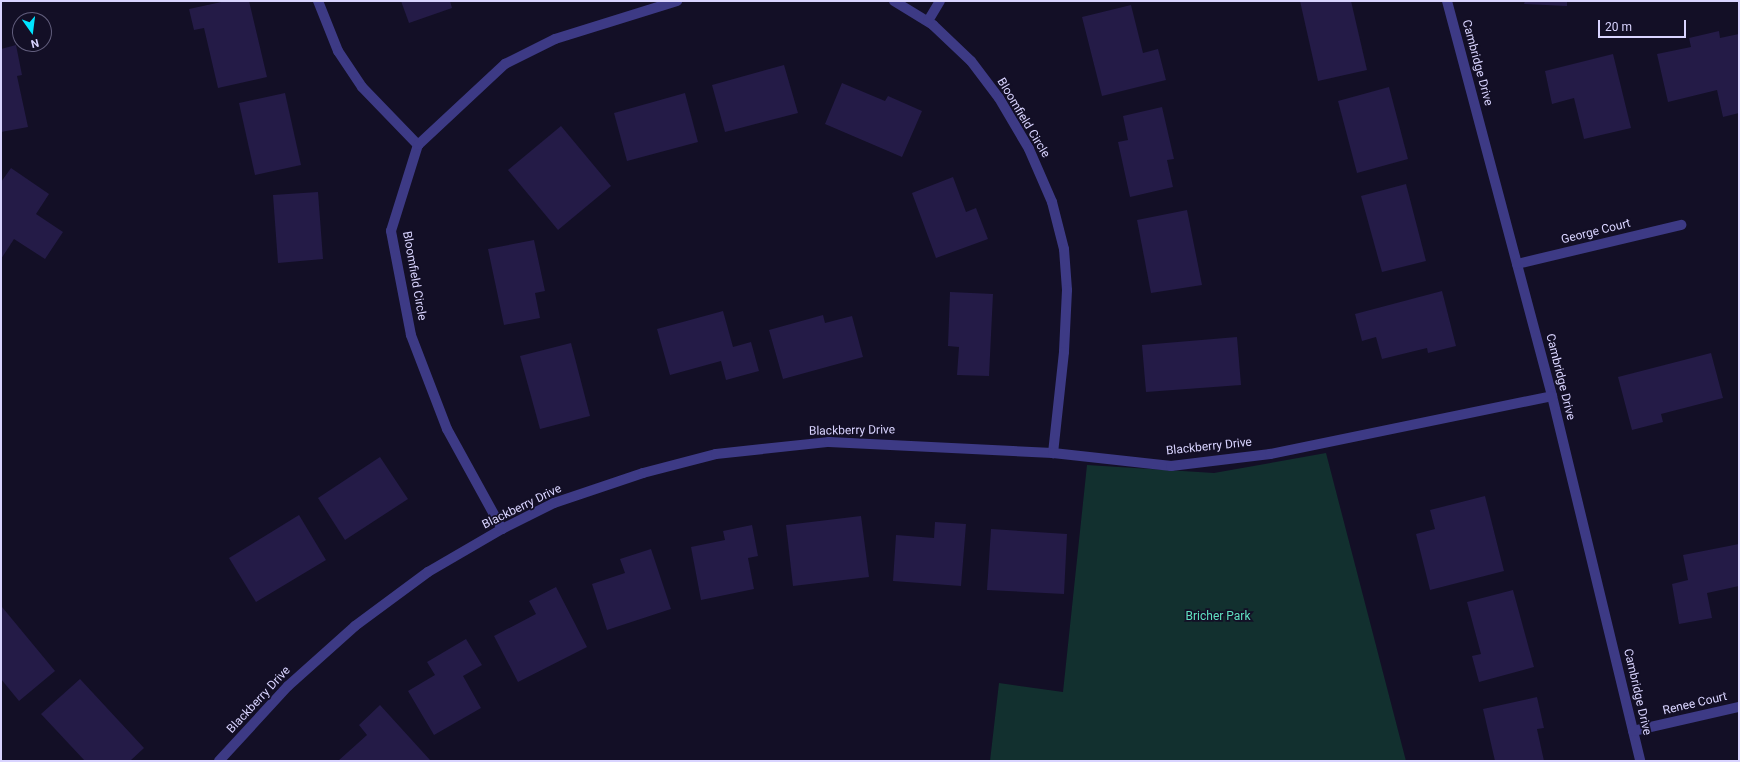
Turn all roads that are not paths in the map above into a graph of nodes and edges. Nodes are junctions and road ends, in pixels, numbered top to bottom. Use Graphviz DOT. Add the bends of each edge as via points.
graph roads {
  1 [pos="318,1"];
  2 [pos="677,1"];
  3 [pos="894,1"];
  4 [pos="940,1"];
  5 [pos="1448,1"];
  6 [pos="928,21"];
  7 [pos="418,146"];
  8 [pos="1682,225"];
  9 [pos="1517,264"];
  10 [pos="1552,396"];
  11 [pos="1053,453"];
  12 [pos="502,529"];
  13 [pos="1739,707"];
  14 [pos="1633,731"];
  15 [pos="219,761"];
  16 [pos="1640,761"];
  1 -- 7 [label="street" via="338,51 362,87"];
  2 -- 7 [label="street, Bloomfield Circle" via="555,40 505,64"];
  3 -- 6 [label="street, Bloomfield Circle"];
  4 -- 6 [label="street"];
  5 -- 9 [label="street, Cambridge Drive"];
  6 -- 11 [label="street, Bloomfield Circle" via="971,61 999,98 1029,149 1052,202 1064,249 1068,290"];
  7 -- 12 [label="street, Bloomfield Circle" via="392,231 411,335 447,429"];
  8 -- 9 [label="street, George Court"];
  9 -- 10 [label="street, Cambridge Drive"];
  10 -- 11 [label="street, Blackberry Drive" via="1270,454 1171,466"];
  10 -- 14 [label="street, Cambridge Drive"];
  11 -- 12 [label="street, Blackberry Drive" via="829,442 716,454 643,473 554,503"];
  12 -- 15 [label="street, Blackberry Drive" via="428,572 355,626 288,686"];
  13 -- 14 [label="street, Renee Court"];
  14 -- 16 [label="street, Cambridge Drive"];
}
